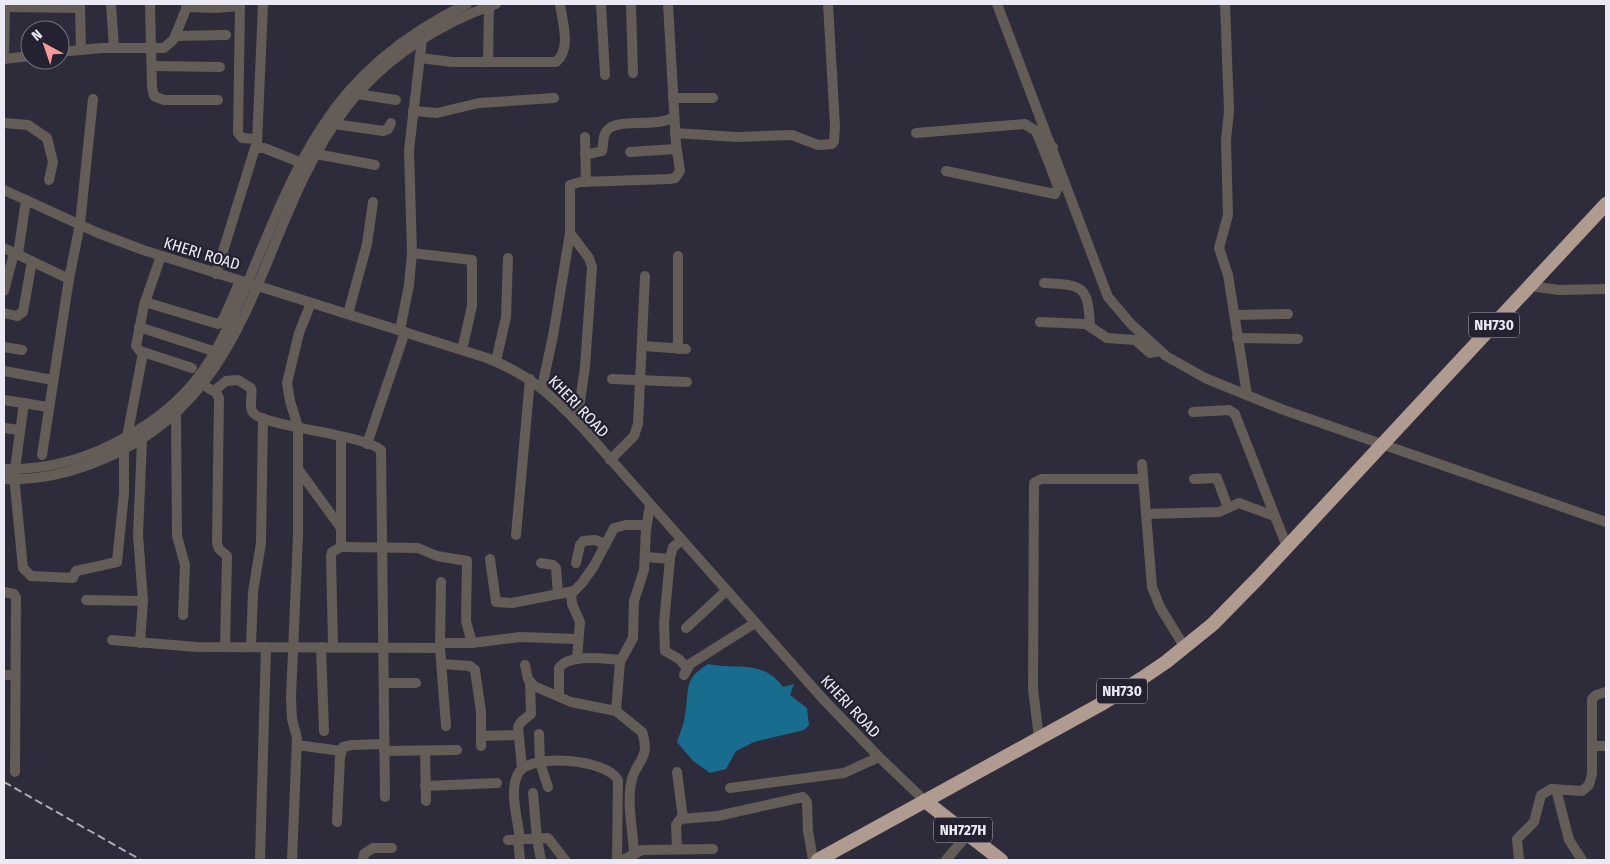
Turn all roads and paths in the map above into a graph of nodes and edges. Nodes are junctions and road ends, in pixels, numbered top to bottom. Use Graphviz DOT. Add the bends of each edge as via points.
graph roads {
  1 [pos="111,4"];
  2 [pos="150,4"];
  3 [pos="263,4"];
  4 [pos="467,4"];
  5 [pos="560,4"];
  6 [pos="601,4"];
  7 [pos="631,4"];
  8 [pos="668,4"];
  9 [pos="828,4"];
  10 [pos="997,4"];
  11 [pos="1225,4"];
  12 [pos="187,5"];
  13 [pos="240,5"];
  14 [pos="492,5"];
  15 [pos="4,6"];
  16 [pos="80,6"];
  17 [pos="226,35"];
  18 [pos="175,36"];
  19 [pos="422,39"];
  20 [pos="114,48"];
  21 [pos="152,49"];
  22 [pos="81,50"];
  23 [pos="70,51"];
  24 [pos="20,57"];
  25 [pos="420,58"];
  26 [pos="4,59"];
  27 [pos="488,61"];
  28 [pos="152,66"];
  29 [pos="220,67"];
  30 [pos="633,73"];
  31 [pos="605,75"];
  32 [pos="357,94"];
  33 [pos="554,98"];
  34 [pos="672,98"];
  35 [pos="713,98"];
  36 [pos="92,99"];
  37 [pos="218,100"];
  38 [pos="396,100"];
  39 [pos="413,111"];
  40 [pos="674,117"];
  41 [pos="4,123"];
  42 [pos="391,123"];
  43 [pos="334,124"];
  44 [pos="675,133"];
  45 [pos="916,133"];
  46 [pos="586,137"];
  47 [pos="257,143"];
  48 [pos="676,149"];
  49 [pos="1050,150"];
  50 [pos="630,152"];
  51 [pos="316,154"];
  52 [pos="586,155"];
  53 [pos="302,163"];
  54 [pos="375,165"];
  55 [pos="946,170"];
  56 [pos="49,180"];
  57 [pos="586,182"];
  58 [pos="4,190"];
  59 [pos="26,200"];
  60 [pos="373,202"];
  61 [pos="1606,204"];
  62 [pos="80,224"];
  63 [pos="570,233"];
  64 [pos="4,248"];
  65 [pos="16,253"];
  66 [pos="412,253"];
  67 [pos="161,256"];
  68 [pos="678,256"];
  69 [pos="508,258"];
  70 [pos="32,261"];
  71 [pos="216,274"];
  72 [pos="645,276"];
  73 [pos="68,279"];
  74 [pos="1044,283"];
  75 [pos="250,284"];
  76 [pos="1530,286"];
  77 [pos="1606,289"];
  78 [pos="4,291"];
  79 [pos="145,302"];
  80 [pos="311,303"];
  81 [pos="4,313"];
  82 [pos="348,314"];
  83 [pos="1234,314"];
  84 [pos="1288,314"];
  85 [pos="1040,322"];
  86 [pos="1090,326"];
  87 [pos="139,327"];
  88 [pos="402,331"];
  89 [pos="1237,338"];
  90 [pos="1298,339"];
  91 [pos="643,346"];
  92 [pos="4,347"];
  93 [pos="22,350"];
  94 [pos="462,350"];
  95 [pos="143,352"];
  96 [pos="216,352"];
  97 [pos="1158,352"];
  98 [pos="496,361"];
  99 [pos="192,368"];
  100 [pos="4,371"];
  101 [pos="530,379"];
  102 [pos="612,379"];
  103 [pos="53,380"];
  104 [pos="641,380"];
  105 [pos="687,382"];
  106 [pos="202,386"];
  107 [pos="542,387"];
  108 [pos="214,391"];
  109 [pos="1247,395"];
  110 [pos="4,400"];
  111 [pos="24,403"];
  112 [pos="48,407"];
  113 [pos="1193,412"];
  114 [pos="176,415"];
  115 [pos="263,418"];
  116 [pos="577,422"];
  117 [pos="298,427"];
  118 [pos="4,428"];
  119 [pos="20,430"];
  120 [pos="341,437"];
  121 [pos="142,440"];
  122 [pos="125,443"];
  123 [pos="367,444"];
  124 [pos="1379,448"];
  125 [pos="42,455"];
  126 [pos="610,460"];
  127 [pos="1142,464"];
  128 [pos="298,469"];
  129 [pos="4,470"];
  130 [pos="12,475"];
  131 [pos="1143,479"];
  132 [pos="1194,479"];
  133 [pos="650,505"];
  134 [pos="1228,508"];
  135 [pos="1146,514"];
  136 [pos="1274,516"];
  137 [pos="1606,522"];
  138 [pos="646,525"];
  139 [pos="341,528"];
  140 [pos="516,535"];
  141 [pos="681,541"];
  142 [pos="605,544"];
  143 [pos="340,547"];
  144 [pos="1287,547"];
  145 [pos="381,548"];
  146 [pos="646,557"];
  147 [pos="670,558"];
  148 [pos="490,559"];
  149 [pos="576,562"];
  150 [pos="541,563"];
  151 [pos="441,582"];
  152 [pos="726,591"];
  153 [pos="4,592"];
  154 [pos="571,592"];
  155 [pos="558,594"];
  156 [pos="86,600"];
  157 [pos="143,601"];
  158 [pos="183,615"];
  159 [pos="755,623"];
  160 [pos="686,628"];
  161 [pos="577,639"];
  162 [pos="112,640"];
  163 [pos="140,642"];
  164 [pos="472,643"];
  165 [pos="440,645"];
  166 [pos="333,646"];
  167 [pos="383,646"];
  168 [pos="225,647"];
  169 [pos="251,647"];
  170 [pos="266,647"];
  171 [pos="294,647"];
  172 [pos="321,647"];
  173 [pos="1185,648"];
  174 [pos="577,659"];
  175 [pos="621,660"];
  176 [pos="442,664"];
  177 [pos="525,665"];
  178 [pos="4,675"];
  179 [pos="16,675"];
  180 [pos="384,683"];
  181 [pos="416,683"];
  182 [pos="530,683"];
  183 [pos="1606,692"];
  184 [pos="558,696"];
  185 [pos="616,711"];
  186 [pos="446,726"];
  187 [pos="324,731"];
  188 [pos="518,734"];
  189 [pos="539,734"];
  190 [pos="1039,738"];
  191 [pos="297,745"];
  192 [pos="1592,746"];
  193 [pos="1606,746"];
  194 [pos="384,748"];
  195 [pos="342,750"];
  196 [pos="425,750"];
  197 [pos="457,750"];
  198 [pos="879,757"];
  199 [pos="540,763"];
  200 [pos="522,768"];
  201 [pos="14,772"];
  202 [pos="678,772"];
  203 [pos="497,783"];
  204 [pos="425,786"];
  205 [pos="548,787"];
  206 [pos="730,788"];
  207 [pos="1556,789"];
  208 [pos="533,793"];
  209 [pos="385,797"];
  210 [pos="426,800"];
  211 [pos="925,801"];
  212 [pos="682,818"];
  213 [pos="337,822"];
  214 [pos="968,834"];
  215 [pos="537,838"];
  216 [pos="516,840"];
  217 [pos="392,848"];
  218 [pos="677,848"];
  219 [pos="713,850"];
  220 [pos="634,852"];
  221 [pos="260,860"];
  222 [pos="292,860"];
  223 [pos="363,860"];
  224 [pos="520,860"];
  225 [pos="542,860"];
  226 [pos="565,860"];
  227 [pos="616,860"];
  228 [pos="622,860"];
  229 [pos="813,860"];
  230 [pos="818,860"];
  231 [pos="946,860"];
  232 [pos="1001,860"];
  233 [pos="1519,860"];
  234 [pos="1582,860"];
  1 -- 20 [label="street"];
  2 -- 21 [label="street"];
  3 -- 47 [label="street"];
  4 -- 53 [label="street" via="431,22 371,68 335,108"];
  5 -- 27 [label="street" via="565,47 556,62"];
  6 -- 31 [label="street"];
  7 -- 30 [label="street"];
  8 -- 34 [label="street"];
  9 -- 44 [label="street" via="835,126 832,144 818,145 792,135 737,137"];
  10 -- 49 [label="street"];
  11 -- 83 [label="street" via="1228,215 1219,248 1228,274"];
  12 -- 13 [label="street" via="217,8"];
  12 -- 18 [label="street"];
  13 -- 47 [label="street" via="238,133 242,138"];
  14 -- 19 [label="street" via="451,22"];
  14 -- 27 [label="street"];
  15 -- 16 [label="street"];
  15 -- 26 [label="street"];
  16 -- 22 [label="street"];
  17 -- 18 [label="street"];
  18 -- 21 [label="street" via="164,48"];
  19 -- 25 [label="street"];
  19 -- 32 [label="street"];
  20 -- 21 [label="street"];
  20 -- 22 [label="street"];
  21 -- 28 [label="street"];
  22 -- 23 [label="street"];
  24 -- 26 [label="street"];
  25 -- 27 [label="street" via="452,62"];
  25 -- 39 [label="street"];
  28 -- 29 [label="street"];
  28 -- 37 [label="street" via="152,92 158,99"];
  32 -- 38 [label="street"];
  32 -- 43 [label="street"];
  33 -- 39 [label="street" via="479,103 437,113"];
  34 -- 35 [label="street"];
  34 -- 40 [label="street"];
  36 -- 62 [label="street"];
  39 -- 66 [label="street" via="408,168"];
  40 -- 44 [label="street"];
  40 -- 52 [label="street" via="663,122 616,124 605,134 602,151"];
  41 -- 56 [label="street" via="28,125 47,138 54,162"];
  42 -- 43 [label="street" via="383,131"];
  43 -- 51 [label="street"];
  44 -- 48 [label="street"];
  45 -- 49 [label="street" via="1025,124 1036,131"];
  46 -- 52 [label="street"];
  47 -- 53 [label="street"];
  47 -- 71 [label="street"];
  48 -- 50 [label="street"];
  48 -- 57 [label="street" via="680,168 675,178"];
  49 -- 55 [label="street" via="1058,187 1055,194"];
  49 -- 97 [label="street" via="1108,297"];
  51 -- 54 [label="street"];
  51 -- 75 [label="street"];
  52 -- 57 [label="street"];
  53 -- 75 [label="street"];
  57 -- 63 [label="street" via="570,185"];
  58 -- 59 [label="street, KHERI ROAD"];
  59 -- 62 [label="street, KHERI ROAD"];
  59 -- 65 [label="street"];
  60 -- 82 [label="street" via="365,252"];
  61 -- 76 [label="highway, NH730"];
  62 -- 67 [label="street, KHERI ROAD"];
  62 -- 73 [label="street"];
  63 -- 107 [label="street"];
  63 -- 116 [label="street" via="592,267 585,367"];
  64 -- 65 [label="street"];
  65 -- 70 [label="street"];
  65 -- 78 [label="street"];
  66 -- 88 [label="street"];
  66 -- 94 [label="street" via="472,260 472,306"];
  67 -- 71 [label="street, KHERI ROAD"];
  67 -- 79 [label="street"];
  68 -- 91 [label="street" via="682,349"];
  69 -- 98 [label="street" via="506,317"];
  70 -- 73 [label="street"];
  70 -- 81 [label="street" via="23,312 17,316"];
  71 -- 75 [label="street, KHERI ROAD"];
  72 -- 91 [label="street"];
  73 -- 103 [label="street"];
  74 -- 86 [label="street" via="1068,285 1083,291 1088,298"];
  75 -- 79 [label="street" via="218,324"];
  75 -- 80 [label="street, KHERI ROAD"];
  75 -- 96 [label="street"];
  75 -- 106 [label="street" via="224,354"];
  76 -- 77 [label="street" via="1559,290"];
  76 -- 124 [label="highway, NH730"];
  79 -- 87 [label="street"];
  80 -- 82 [label="street, KHERI ROAD"];
  80 -- 117 [label="street" via="299,333 287,383"];
  82 -- 88 [label="street, KHERI ROAD"];
  83 -- 84 [label="street"];
  83 -- 89 [label="street"];
  85 -- 86 [label="street"];
  86 -- 97 [label="street" via="1107,338 1132,339 1150,353"];
  87 -- 95 [label="street" via="136,346"];
  87 -- 96 [label="street"];
  88 -- 94 [label="street, KHERI ROAD"];
  88 -- 123 [label="street"];
  89 -- 90 [label="street"];
  89 -- 109 [label="street"];
  91 -- 104 [label="street"];
  92 -- 93 [label="street"];
  94 -- 98 [label="street, KHERI ROAD"];
  95 -- 99 [label="street"];
  95 -- 122 [label="street"];
  96 -- 122 [label="street" via="181,397"];
  97 -- 109 [label="street" via="1186,369"];
  98 -- 101 [label="street, KHERI ROAD"];
  100 -- 103 [label="street"];
  101 -- 107 [label="street, KHERI ROAD"];
  101 -- 140 [label="street"];
  102 -- 104 [label="street"];
  103 -- 112 [label="street"];
  104 -- 105 [label="street"];
  104 -- 126 [label="street" via="636,430"];
  106 -- 108 [label="street"];
  106 -- 114 [label="street"];
  107 -- 116 [label="street, KHERI ROAD"];
  108 -- 115 [label="street" via="232,380 248,384 253,392 252,412"];
  108 -- 168 [label="street" via="219,398 217,543 227,556"];
  109 -- 124 [label="street"];
  110 -- 111 [label="street"];
  111 -- 112 [label="street"];
  111 -- 119 [label="street"];
  112 -- 125 [label="street"];
  113 -- 136 [label="street" via="1229,410 1235,414"];
  114 -- 121 [label="street"];
  114 -- 158 [label="street" via="177,536 185,565"];
  115 -- 117 [label="street"];
  115 -- 169 [label="street" via="261,543 253,592"];
  116 -- 126 [label="street, KHERI ROAD"];
  117 -- 120 [label="street"];
  117 -- 128 [label="street"];
  118 -- 119 [label="street"];
  119 -- 130 [label="street"];
  120 -- 123 [label="street"];
  120 -- 139 [label="street"];
  121 -- 122 [label="street"];
  121 -- 157 [label="street" via="138,536"];
  122 -- 130 [label="street" via="72,462"];
  122 -- 130 [label="street" via="117,562 76,571 73,578 37,577 24,572"];
  123 -- 145 [label="street" via="378,448 382,454"];
  124 -- 137 [label="street"];
  124 -- 144 [label="highway, NH730"];
  126 -- 133 [label="street, KHERI ROAD"];
  127 -- 131 [label="street"];
  128 -- 139 [label="street"];
  128 -- 171 [label="street"];
  129 -- 130 [label="street"];
  131 -- 135 [label="street"];
  131 -- 190 [label="street" via="1041,479 1034,483 1032,689"];
  132 -- 134 [label="street" via="1217,478"];
  133 -- 138 [label="street"];
  133 -- 141 [label="street, KHERI ROAD"];
  134 -- 135 [label="street" via="1212,513"];
  134 -- 136 [label="street" via="1244,503"];
  135 -- 173 [label="street" via="1150,576 1155,597"];
  136 -- 144 [label="street"];
  138 -- 142 [label="street" via="619,526 611,532"];
  138 -- 146 [label="street"];
  139 -- 143 [label="street"];
  141 -- 147 [label="street" via="673,547"];
  141 -- 152 [label="street, KHERI ROAD"];
  142 -- 149 [label="street" via="583,541"];
  142 -- 154 [label="street" via="582,583"];
  143 -- 145 [label="street"];
  143 -- 166 [label="street" via="331,556"];
  144 -- 173 [label="highway, NH730" via="1230,607"];
  145 -- 164 [label="street" via="418,548 442,557 467,561 466,621"];
  145 -- 167 [label="street"];
  146 -- 147 [label="street"];
  146 -- 175 [label="street" via="634,601 633,638"];
  147 -- 159 [label="street" via="664,623 665,651 679,659 685,671"];
  148 -- 155 [label="street" via="496,602 512,603"];
  150 -- 155 [label="street" via="556,568"];
  151 -- 165 [label="street"];
  152 -- 159 [label="street, KHERI ROAD"];
  152 -- 160 [label="street"];
  153 -- 179 [label="street" via="14,594 16,598"];
  154 -- 155 [label="street"];
  154 -- 161 [label="street" via="579,619"];
  156 -- 157 [label="street"];
  157 -- 163 [label="street"];
  159 -- 198 [label="street, KHERI ROAD"];
  161 -- 164 [label="street" via="520,638"];
  161 -- 174 [label="street"];
  162 -- 163 [label="street"];
  163 -- 168 [label="street"];
  164 -- 165 [label="street"];
  165 -- 167 [label="street"];
  165 -- 176 [label="street"];
  166 -- 167 [label="street"];
  166 -- 172 [label="street"];
  167 -- 180 [label="street"];
  168 -- 169 [label="street"];
  169 -- 170 [label="street"];
  170 -- 171 [label="street"];
  170 -- 221 [label="street"];
  171 -- 172 [label="street"];
  171 -- 191 [label="street" via="292,712"];
  172 -- 187 [label="street"];
  173 -- 190 [label="highway, NH730" via="1103,703"];
  174 -- 175 [label="street"];
  174 -- 184 [label="street" via="560,666"];
  175 -- 185 [label="street"];
  176 -- 186 [label="street"];
  176 -- 188 [label="street" via="470,666 475,670 481,741"];
  177 -- 182 [label="street"];
  178 -- 179 [label="street"];
  179 -- 201 [label="street"];
  180 -- 181 [label="street"];
  180 -- 194 [label="street"];
  182 -- 184 [label="street"];
  182 -- 188 [label="street" via="531,714 519,724"];
  183 -- 192 [label="street" via="1592,700"];
  184 -- 185 [label="street" via="576,704"];
  185 -- 220 [label="street" via="640,729 644,739 643,759 630,789"];
  188 -- 200 [label="street"];
  189 -- 199 [label="street"];
  190 -- 211 [label="highway, NH730"];
  191 -- 195 [label="street"];
  191 -- 222 [label="street"];
  192 -- 193 [label="street"];
  192 -- 207 [label="street" via="1591,781 1586,788 1576,792"];
  194 -- 195 [label="street" via="347,746"];
  194 -- 196 [label="street"];
  194 -- 209 [label="street"];
  195 -- 213 [label="street"];
  196 -- 197 [label="street"];
  196 -- 204 [label="street"];
  198 -- 206 [label="street" via="844,773"];
  198 -- 211 [label="street, KHERI ROAD"];
  199 -- 200 [label="street"];
  199 -- 205 [label="street"];
  199 -- 227 [label="street" via="572,760 616,775"];
  200 -- 216 [label="street" via="514,786"];
  202 -- 212 [label="street"];
  203 -- 204 [label="street"];
  204 -- 210 [label="street"];
  207 -- 233 [label="street" via="1545,791 1539,798 1534,822 1517,840"];
  207 -- 234 [label="street" via="1570,840"];
  208 -- 215 [label="street"];
  211 -- 214 [label="highway, NH727H"];
  211 -- 230 [label="highway, NH730"];
  212 -- 218 [label="street" via="676,825"];
  212 -- 229 [label="street" via="718,816 805,798"];
  214 -- 231 [label="street"];
  214 -- 232 [label="highway, NH727H"];
  215 -- 216 [label="street"];
  215 -- 225 [label="street"];
  215 -- 226 [label="street" via="550,839"];
  216 -- 224 [label="street"];
  217 -- 223 [label="street" via="369,849"];
  218 -- 219 [label="street"];
  218 -- 220 [label="street"];
  220 -- 228 [label="street"];
}
